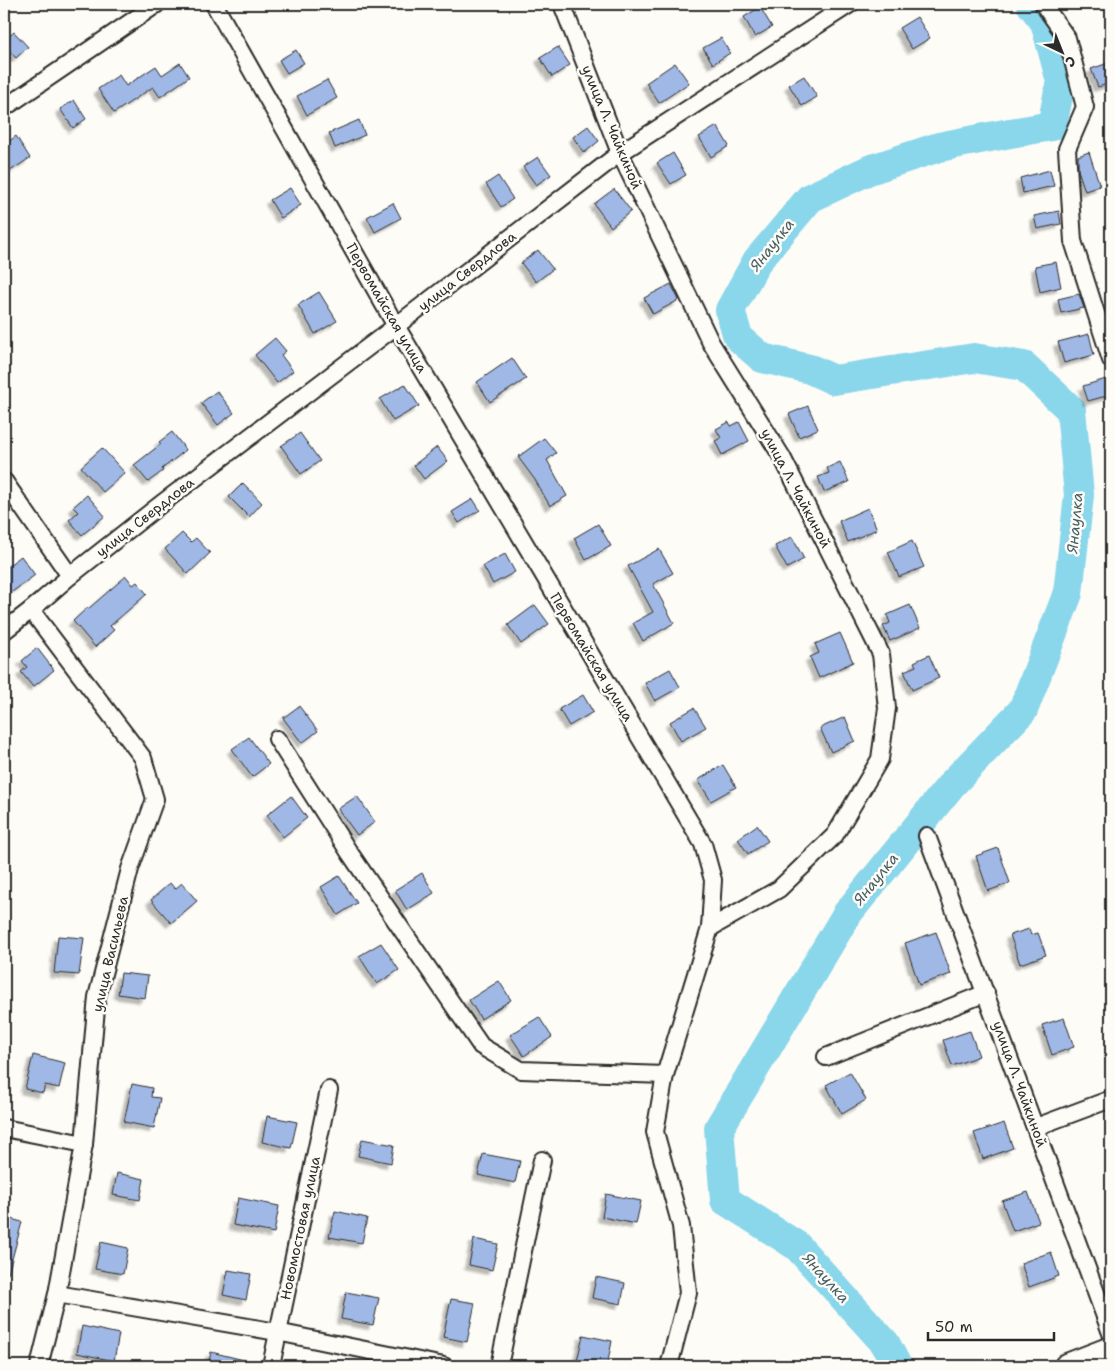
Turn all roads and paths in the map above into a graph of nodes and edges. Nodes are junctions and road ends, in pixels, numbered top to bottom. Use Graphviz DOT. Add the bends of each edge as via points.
graph roads {
  1 [pos="157,4"];
  2 [pos="214,4"];
  3 [pos="562,4"];
  4 [pos="850,4"];
  5 [pos="1044,4"];
  6 [pos="4,108"];
  7 [pos="620,153"];
  8 [pos="396,326"];
  9 [pos="1111,360"];
  10 [pos="4,481"];
  11 [pos="70,576"];
  12 [pos="32,610"];
  13 [pos="4,631"];
  14 [pos="277,739"];
  15 [pos="927,836"];
  16 [pos="710,928"];
  17 [pos="986,993"];
  18 [pos="826,1057"];
  19 [pos="665,1074"];
  20 [pos="329,1090"];
  21 [pos="1111,1099"];
  22 [pos="1036,1127"];
  23 [pos="4,1128"];
  24 [pos="84,1144"];
  25 [pos="542,1160"];
  26 [pos="57,1294"];
  27 [pos="277,1332"];
  28 [pos="1111,1333"];
  29 [pos="1111,1349"];
  30 [pos="39,1366"];
  31 [pos="271,1366"];
  32 [pos="444,1366"];
  33 [pos="499,1366"];
  34 [pos="669,1366"];
  35 [pos="1067,1366"];
  1 -- 6 [label="street"];
  2 -- 8 [label="street, Первомайская улица"];
  3 -- 7 [label="street, улица Л. Чайкиной"];
  4 -- 7 [label="street, улица Свердлова"];
  5 -- 9 [label="street" via="1067,38 1085,107 1067,149 1073,242"];
  7 -- 8 [label="street, улица Свердлова"];
  7 -- 16 [label="street, улица Л. Чайкиной" via="711,343 782,457 881,654 887,708 880,759 836,835 778,889"];
  8 -- 11 [label="street, улица Свердлова"];
  8 -- 16 [label="street, Первомайская улица" via="703,844 713,880"];
  10 -- 11 [label="street"];
  11 -- 12 [label="street, улица Свердлова"];
  12 -- 13 [label="street, улица Свердлова"];
  12 -- 24 [label="street, улица Васильева" via="143,758 155,799 130,869 96,997"];
  14 -- 19 [label="street" via="349,852 481,1046 521,1070"];
  15 -- 17 [label="street, улица Л. Чайкиной"];
  16 -- 19 [label="street, Первомайская улица"];
  17 -- 18 [label="street"];
  17 -- 22 [label="street, улица Л. Чайкиной"];
  19 -- 34 [label="street, Первомайская улица" via="655,1132 681,1226 688,1293"];
  20 -- 27 [label="street, Новомостовая улица"];
  21 -- 22 [label="street"];
  22 -- 28 [label="street, улица Л. Чайкиной"];
  23 -- 24 [label="street"];
  24 -- 26 [label="street, улица Васильева"];
  25 -- 33 [label="street"];
  26 -- 27 [label="street"];
  26 -- 30 [label="street, улица Васильева"];
  27 -- 31 [label="street, Новомостовая улица"];
  27 -- 32 [label="street"];
  29 -- 35 [label="main road"];
}
